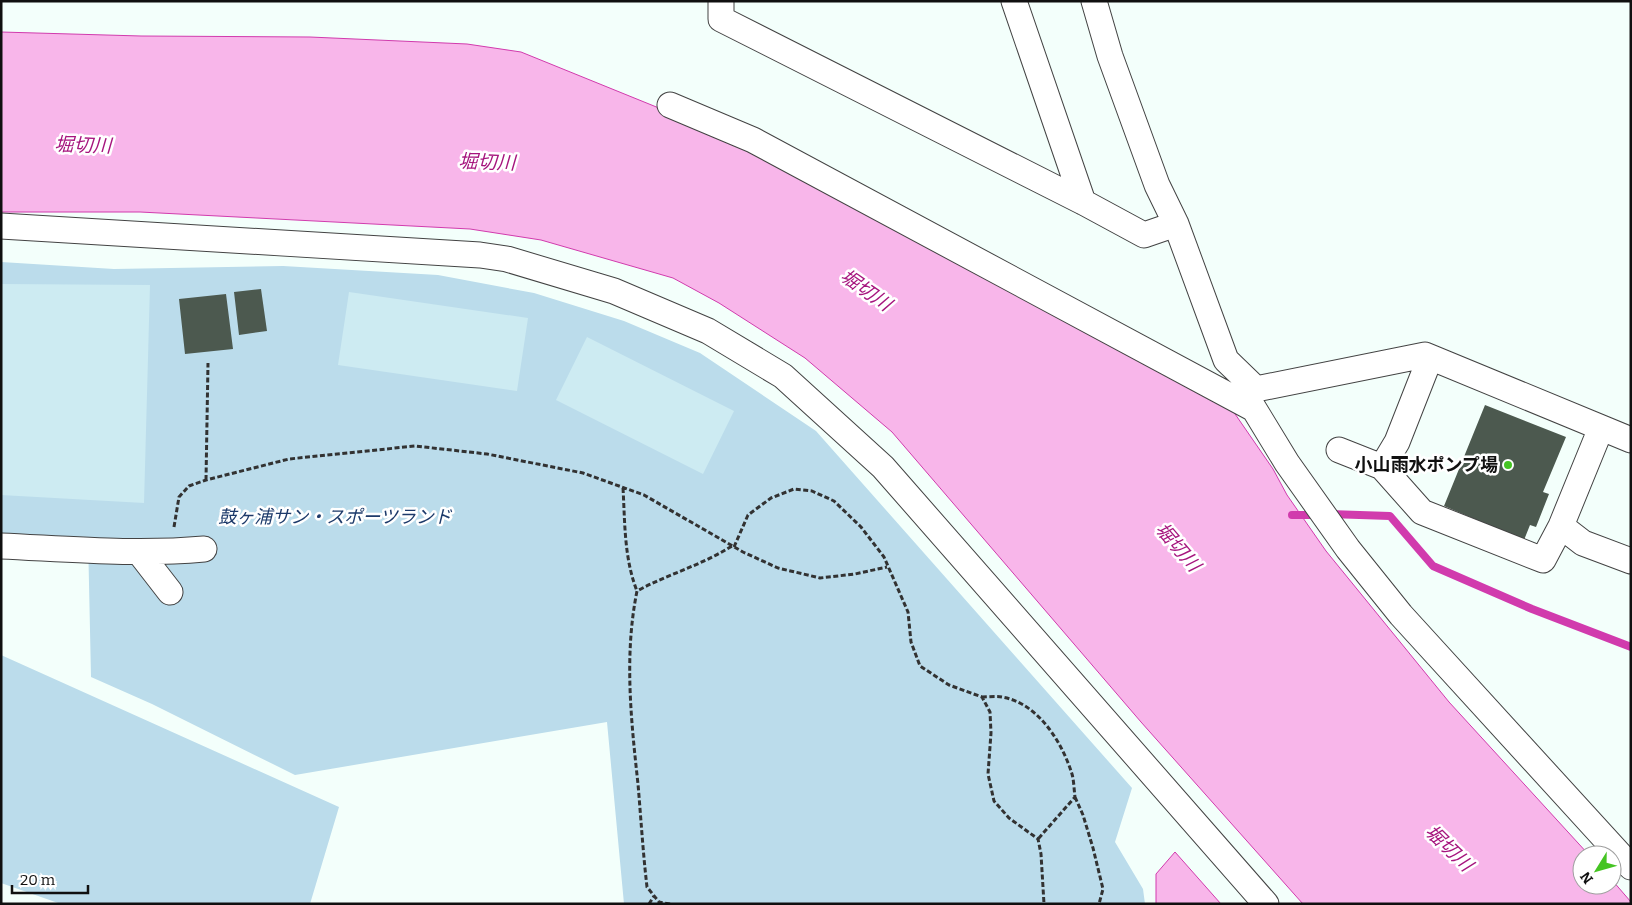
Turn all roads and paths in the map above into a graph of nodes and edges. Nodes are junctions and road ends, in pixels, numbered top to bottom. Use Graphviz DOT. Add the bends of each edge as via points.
graph roads {
  1 [pos="721,1"];
  2 [pos="1014,1"];
  3 [pos="1094,1"];
  4 [pos="670,105"];
  5 [pos="1083,202"];
  6 [pos="1176,224"];
  7 [pos="1,226"];
  8 [pos="1430,358"];
  9 [pos="208,363"];
  10 [pos="1255,399"];
  11 [pos="1601,428"];
  12 [pos="1631,440"];
  13 [pos="1339,450"];
  14 [pos="1382,467"];
  15 [pos="206,480"];
  16 [pos="623,488"];
  17 [pos="1561,526"];
  18 [pos="1,546"];
  19 [pos="733,546"];
  20 [pos="204,549"];
  21 [pos="139,552"];
  22 [pos="170,552"];
  23 [pos="1631,561"];
  24 [pos="887,568"];
  25 [pos="636,591"];
  26 [pos="170,592"];
  27 [pos="982,697"];
  28 [pos="1075,797"];
  29 [pos="1038,839"];
  30 [pos="1631,867"];
  31 [pos="654,896"];
  32 [pos="649,904"];
  33 [pos="670,904"];
  34 [pos="1044,904"];
  35 [pos="1099,904"];
  36 [pos="1266,904"];
  1 -- 5 [label="street" via="721,19"];
  2 -- 5 [label="street"];
  3 -- 6 [label="street" via="1156,185"];
  4 -- 10 [label="street" via="754,140"];
  5 -- 6 [label="street" via="1144,235"];
  6 -- 10 [label="street" via="1226,360"];
  7 -- 36 [label="street" via="507,259 614,291 708,331 784,376 883,467"];
  8 -- 10 [label="street" via="1425,355"];
  8 -- 11 [label="street"];
  8 -- 14 [label="street" via="1397,442"];
  9 -- 15 [label="path"];
  10 -- 30 [label="street" via="1287,463 1348,549 1401,615"];
  11 -- 12 [label="street"];
  11 -- 17 [label="street"];
  13 -- 14 [label="street"];
  14 -- 17 [label="street" via="1422,512 1542,560"];
  15 -- 16 [label="path" via="289,459 415,446 487,454 582,473"];
  15 -- 22 [label="path" via="189,486 179,497"];
  16 -- 19 [label="path" via="644,495"];
  16 -- 25 [label="path" via="626,545"];
  17 -- 23 [label="street" via="1583,543"];
  18 -- 21 [label="street"];
  19 -- 24 [label="path" via="778,568 820,578"];
  19 -- 24 [label="path" via="748,515 771,498 794,489 812,491 834,501 861,526 884,557"];
  19 -- 25 [label="path"];
  20 -- 22 [label="street"];
  21 -- 22 [label="street"];
  21 -- 26 [label="street"];
  24 -- 27 [label="path" via="908,612 911,642 920,666 949,685"];
  25 -- 31 [label="path" via="630,642 631,720 647,887"];
  27 -- 28 [label="path" via="1002,697 1029,707 1060,746 1073,776"];
  27 -- 29 [label="path" via="990,712 988,774 994,801 1009,818"];
  28 -- 29 [label="path"];
  28 -- 35 [label="path" via="1103,889"];
  29 -- 34 [label="path"];
  31 -- 32 [label="path"];
  31 -- 33 [label="path" via="660,902"];
}
